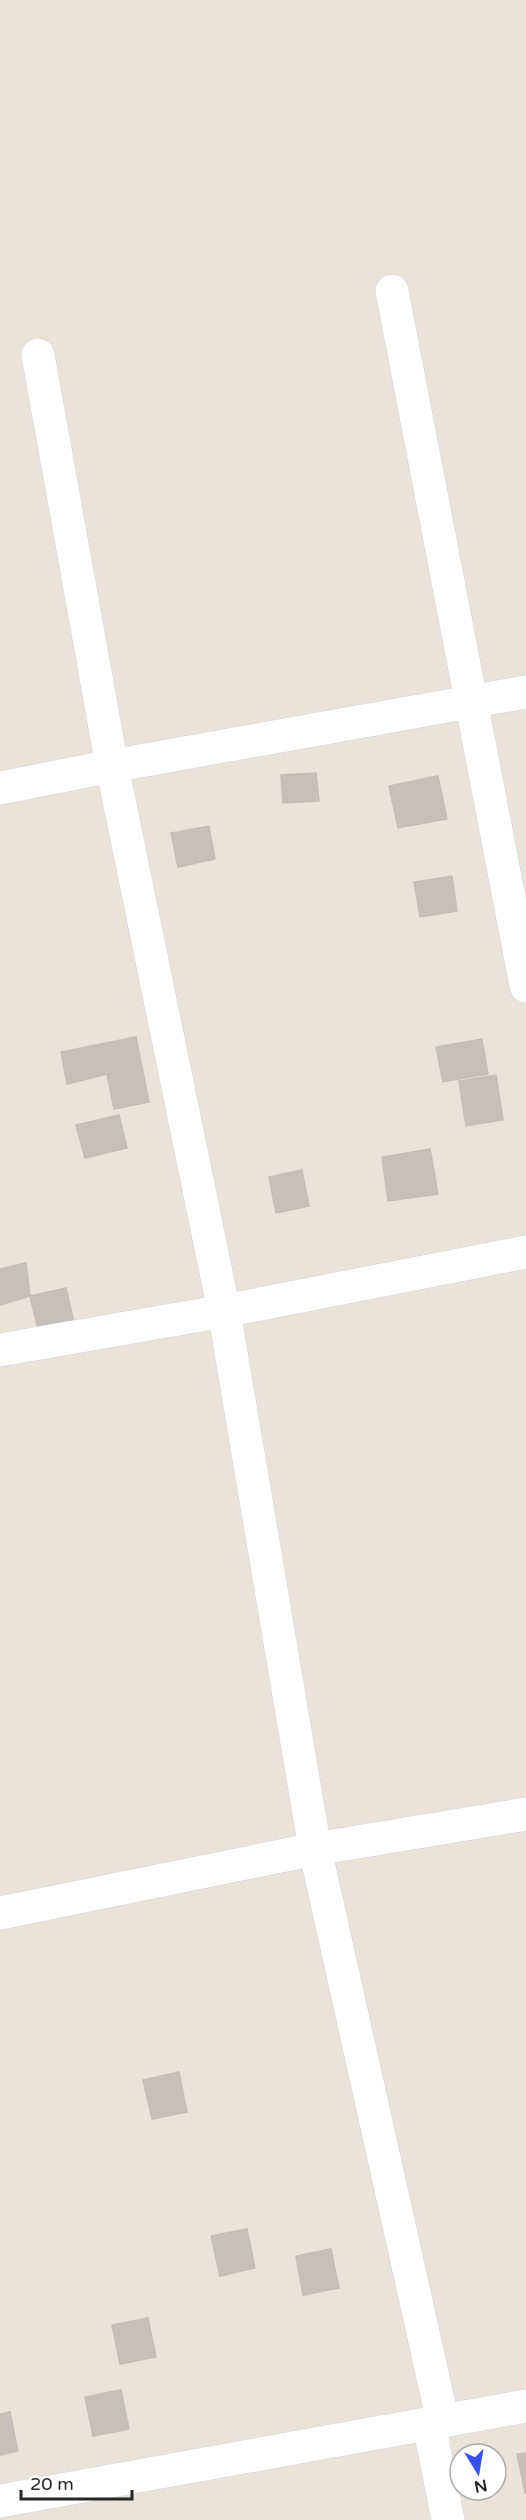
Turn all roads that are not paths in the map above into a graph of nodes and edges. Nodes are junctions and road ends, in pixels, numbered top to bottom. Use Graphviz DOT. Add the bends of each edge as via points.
graph roads {
  1 [pos="392,291"];
  2 [pos="38,355"];
  3 [pos="526,692"];
  4 [pos="469,701"];
  5 [pos="112,766"];
  6 [pos="0,788"];
  7 [pos="526,986"];
  8 [pos="526,1252"];
  9 [pos="224,1311"];
  10 [pos="0,1350"];
  11 [pos="526,1814"];
  12 [pos="315,1850"];
  13 [pos="0,1913"];
  14 [pos="526,2406"];
  15 [pos="436,2423"];
  16 [pos="0,2501"];
  17 [pos="448,2520"];
  1 -- 4 [label="street"];
  2 -- 5 [label="street"];
  3 -- 4 [label="street"];
  4 -- 5 [label="street"];
  4 -- 7 [label="street"];
  5 -- 6 [label="street"];
  5 -- 9 [label="street"];
  8 -- 9 [label="street"];
  9 -- 10 [label="street"];
  9 -- 12 [label="street"];
  11 -- 12 [label="street"];
  12 -- 13 [label="street"];
  12 -- 15 [label="street"];
  14 -- 15 [label="street"];
  15 -- 16 [label="street"];
  15 -- 17 [label="street"];
}
